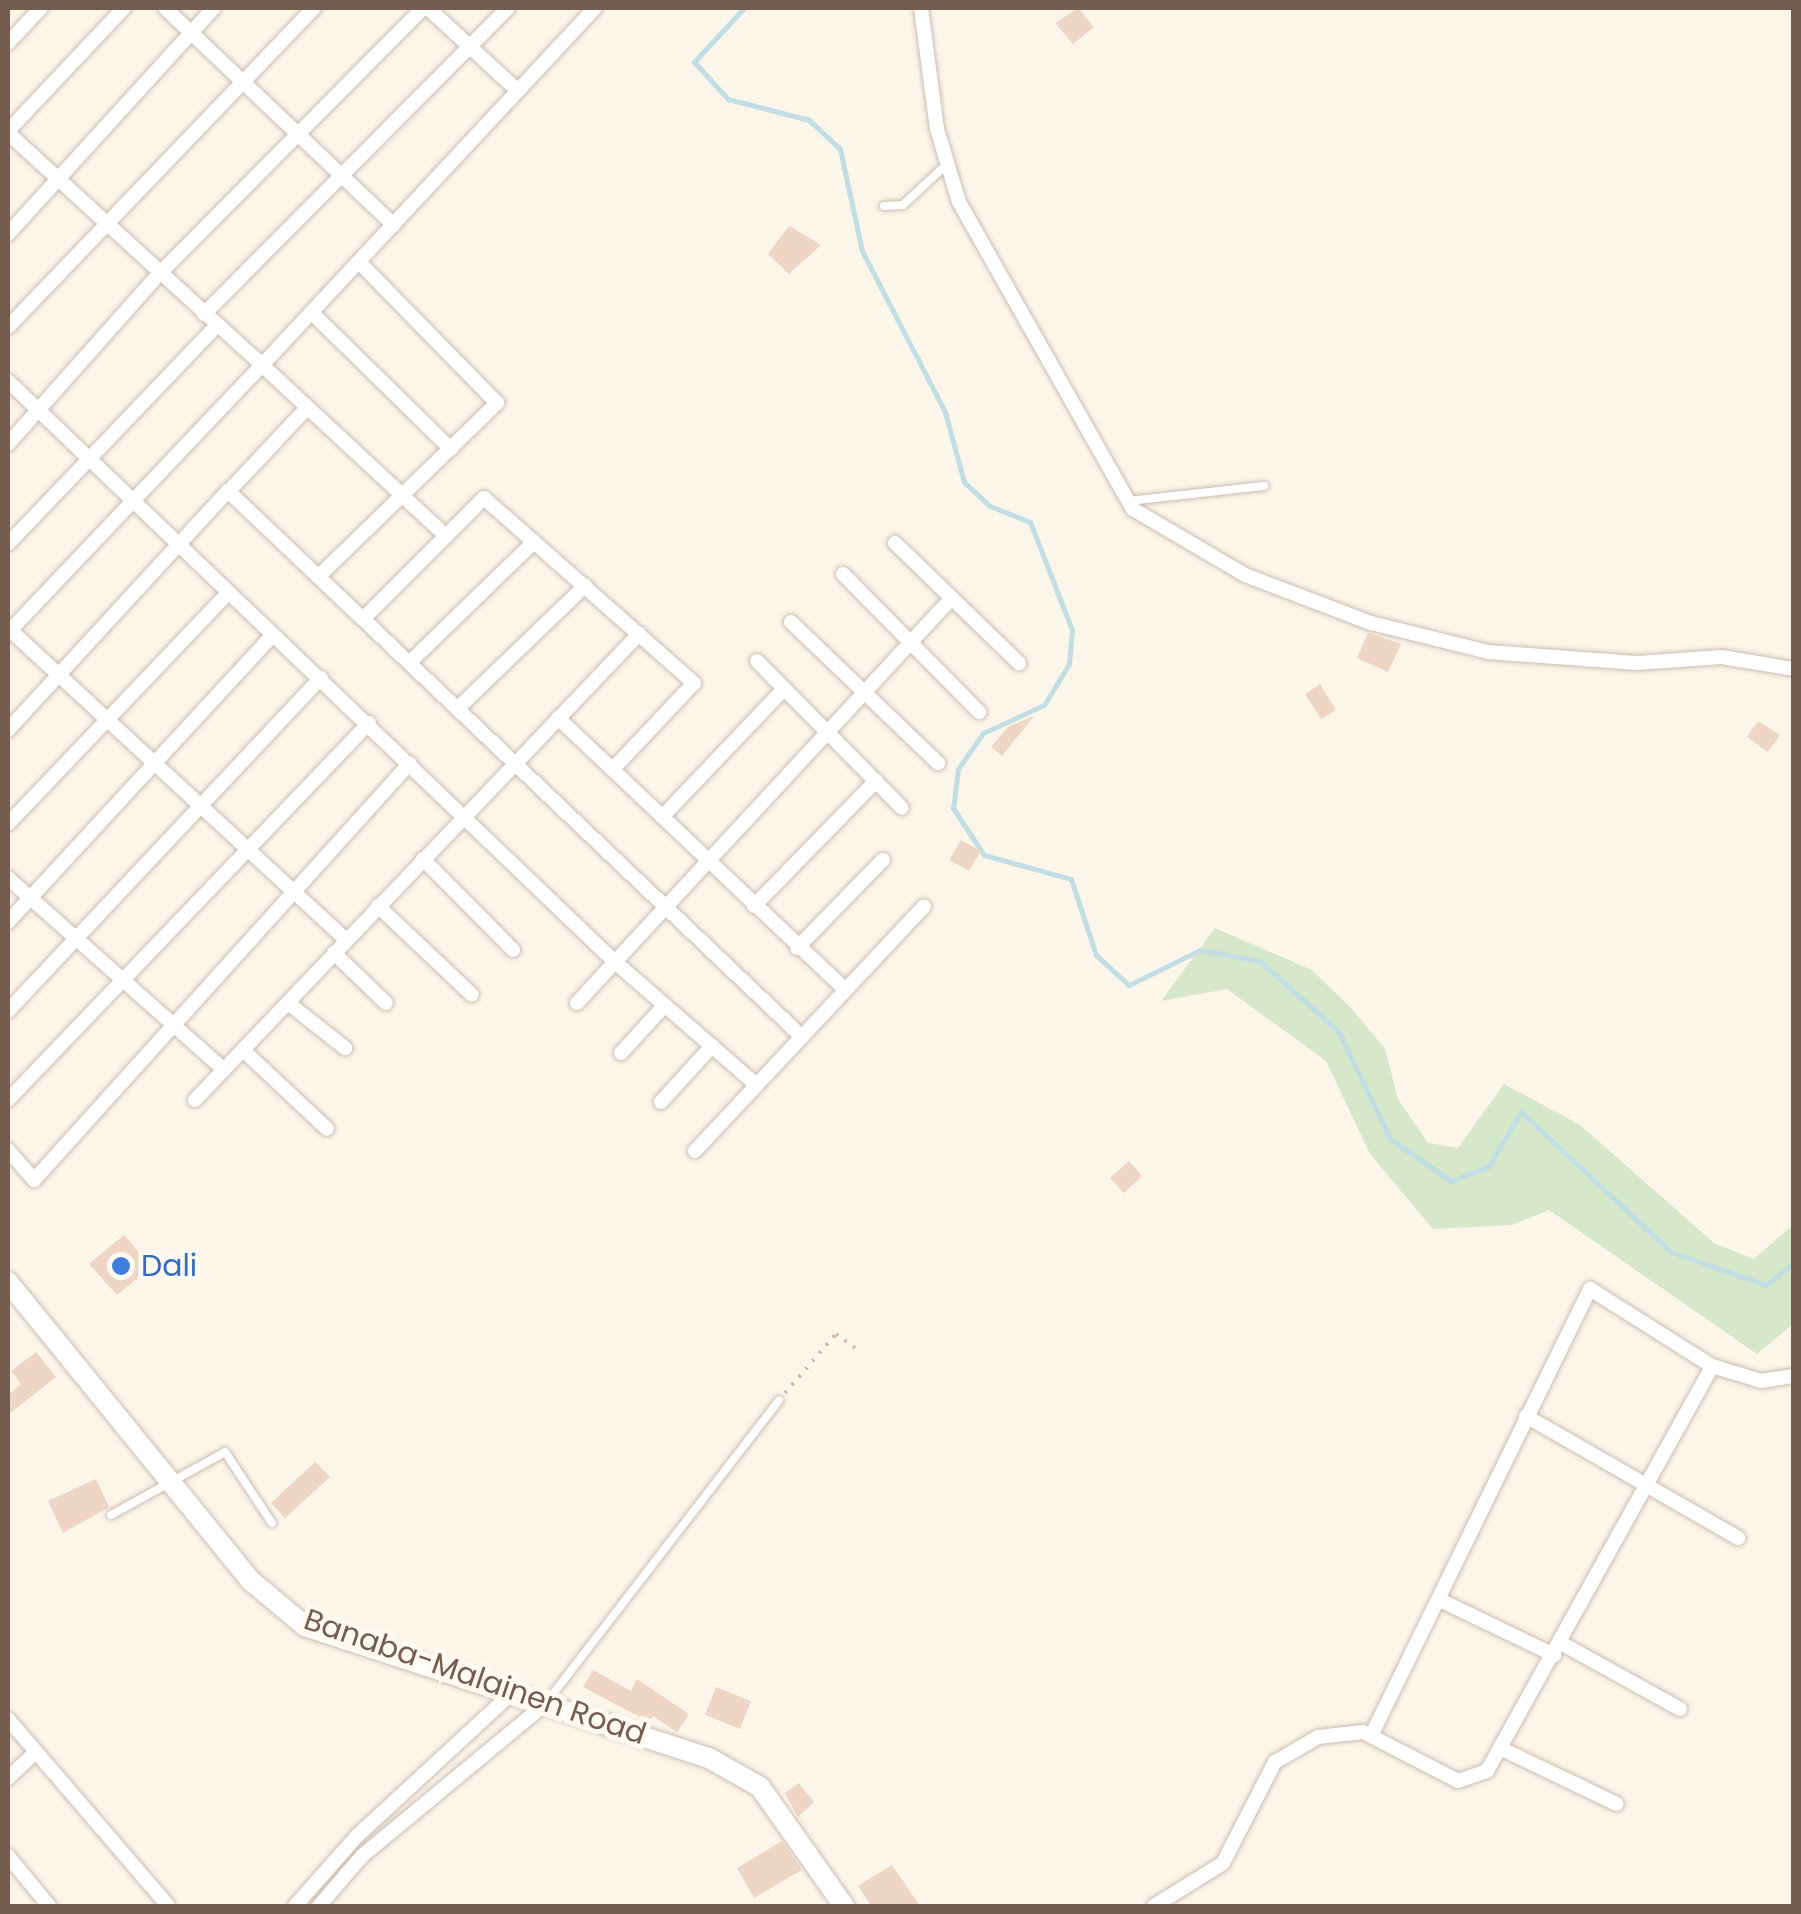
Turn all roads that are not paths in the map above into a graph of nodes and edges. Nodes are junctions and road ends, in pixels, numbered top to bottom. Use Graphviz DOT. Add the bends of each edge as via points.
graph roads {
  1 [pos="41,8"];
  2 [pos="124,8"];
  3 [pos="165,8"];
  4 [pos="214,8"];
  5 [pos="314,8"];
  6 [pos="426,8"];
  7 [pos="508,8"];
  8 [pos="596,8"];
  9 [pos="922,8"];
  10 [pos="190,32"];
  11 [pos="8,43"];
  12 [pos="470,46"];
  13 [pos="240,84"];
  14 [pos="518,91"];
  15 [pos="8,132"];
  16 [pos="299,132"];
  17 [pos="948,164"];
  18 [pos="344,176"];
  19 [pos="59,178"];
  20 [pos="884,206"];
  21 [pos="394,224"];
  22 [pos="105,226"];
  23 [pos="8,234"];
  24 [pos="358,262"];
  25 [pos="159,274"];
  26 [pos="204,314"];
  27 [pos="313,314"];
  28 [pos="217,325"];
  29 [pos="8,327"];
  30 [pos="262,366"];
  31 [pos="8,382"];
  32 [pos="307,408"];
  33 [pos="37,411"];
  34 [pos="8,444"];
  35 [pos="451,449"];
  36 [pos="88,461"];
  37 [pos="1264,486"];
  38 [pos="229,492"];
  39 [pos="403,495"];
  40 [pos="1128,501"];
  41 [pos="129,502"];
  42 [pos="446,536"];
  43 [pos="534,542"];
  44 [pos="895,543"];
  45 [pos="8,544"];
  46 [pos="180,545"];
  47 [pos="843,574"];
  48 [pos="318,577"];
  49 [pos="585,586"];
  50 [pos="228,593"];
  51 [pos="949,601"];
  52 [pos="362,619"];
  53 [pos="791,622"];
  54 [pos="9,629"];
  55 [pos="638,634"];
  56 [pos="272,636"];
  57 [pos="908,645"];
  58 [pos="757,661"];
  59 [pos="409,663"];
  60 [pos="1019,663"];
  61 [pos="1794,669"];
  62 [pos="60,676"];
  63 [pos="321,678"];
  64 [pos="784,689"];
  65 [pos="865,690"];
  66 [pos="457,709"];
  67 [pos="980,712"];
  68 [pos="558,718"];
  69 [pos="110,722"];
  70 [pos="369,722"];
  71 [pos="8,730"];
  72 [pos="826,731"];
  73 [pos="516,760"];
  74 [pos="410,763"];
  75 [pos="938,763"];
  76 [pos="154,764"];
  77 [pos="614,768"];
  78 [pos="876,782"];
  79 [pos="202,807"];
  80 [pos="902,808"];
  81 [pos="466,814"];
  82 [pos="662,817"];
  83 [pos="8,824"];
  84 [pos="244,850"];
  85 [pos="709,858"];
  86 [pos="423,859"];
  87 [pos="883,860"];
  88 [pos="8,878"];
  89 [pos="292,890"];
  90 [pos="30,899"];
  91 [pos="378,906"];
  92 [pos="754,906"];
  93 [pos="924,906"];
  94 [pos="662,908"];
  95 [pos="8,922"];
  96 [pos="74,940"];
  97 [pos="346,940"];
  98 [pos="797,948"];
  99 [pos="513,950"];
  100 [pos="334,953"];
  101 [pos="615,962"];
  102 [pos="120,982"];
  103 [pos="842,988"];
  104 [pos="472,995"];
  105 [pos="386,1002"];
  106 [pos="288,1003"];
  107 [pos="576,1003"];
  108 [pos="664,1005"];
  109 [pos="8,1011"];
  110 [pos="168,1024"];
  111 [pos="799,1034"];
  112 [pos="712,1046"];
  113 [pos="346,1048"];
  114 [pos="243,1050"];
  115 [pos="621,1053"];
  116 [pos="224,1070"];
  117 [pos="754,1083"];
  118 [pos="8,1100"];
  119 [pos="195,1100"];
  120 [pos="661,1102"];
  121 [pos="327,1129"];
  122 [pos="8,1150"];
  123 [pos="695,1151"];
  124 [pos="8,1282"];
  125 [pos="1712,1366"];
  126 [pos="1794,1376"];
  127 [pos="778,1400"];
  128 [pos="1526,1416"];
  129 [pos="172,1481"];
  130 [pos="1648,1486"];
  131 [pos="110,1516"];
  132 [pos="272,1522"];
  133 [pos="1738,1538"];
  134 [pos="1440,1600"];
  135 [pos="1557,1649"];
  136 [pos="513,1692"];
  137 [pos="546,1703"];
  138 [pos="1680,1709"];
  139 [pos="8,1718"];
  140 [pos="1372,1736"];
  141 [pos="1502,1749"];
  142 [pos="36,1752"];
  143 [pos="8,1778"];
  144 [pos="1617,1804"];
  145 [pos="8,1856"];
  146 [pos="49,1906"];
  147 [pos="168,1906"];
  148 [pos="296,1906"];
  149 [pos="319,1906"];
  150 [pos="844,1906"];
  151 [pos="1154,1906"];
  1 -- 11 [label="street"];
  2 -- 15 [label="street"];
  3 -- 10 [label="street"];
  4 -- 10 [label="street"];
  5 -- 13 [label="street"];
  6 -- 12 [label="street"];
  6 -- 16 [label="street"];
  7 -- 12 [label="street"];
  8 -- 14 [label="street"];
  9 -- 17 [label="street"];
  10 -- 13 [label="street"];
  10 -- 19 [label="street"];
  12 -- 14 [label="street"];
  12 -- 18 [label="street"];
  13 -- 16 [label="street"];
  13 -- 22 [label="street"];
  14 -- 21 [label="street"];
  15 -- 19 [label="street"];
  16 -- 18 [label="street"];
  16 -- 25 [label="street"];
  17 -- 20 [label="lane" via="903,205"];
  17 -- 40 [label="street" via="1032,340"];
  18 -- 21 [label="street"];
  18 -- 26 [label="street"];
  19 -- 22 [label="street"];
  19 -- 23 [label="street"];
  21 -- 24 [label="street"];
  22 -- 25 [label="street"];
  22 -- 29 [label="street"];
  24 -- 27 [label="street"];
  24 -- 35 [label="street" via="498,402"];
  25 -- 26 [label="street"];
  25 -- 33 [label="street"];
  26 -- 28 [label="street"];
  27 -- 30 [label="street"];
  27 -- 35 [label="street"];
  28 -- 30 [label="street"];
  28 -- 36 [label="street"];
  30 -- 32 [label="street"];
  30 -- 41 [label="street"];
  31 -- 33 [label="street"];
  32 -- 38 [label="street"];
  32 -- 39 [label="street"];
  33 -- 34 [label="street"];
  33 -- 36 [label="street"];
  35 -- 39 [label="street"];
  36 -- 41 [label="street"];
  36 -- 45 [label="street"];
  37 -- 40 [label="lane"];
  38 -- 46 [label="street"];
  38 -- 48 [label="street"];
  39 -- 42 [label="street"];
  39 -- 48 [label="street"];
  40 -- 61 [label="street" via="1245,575 1371,623 1488,652 1636,663 1722,656"];
  41 -- 46 [label="street"];
  41 -- 54 [label="street"];
  42 -- 43 [label="street" via="484,498"];
  42 -- 52 [label="street"];
  43 -- 49 [label="street"];
  43 -- 59 [label="street"];
  44 -- 51 [label="street"];
  46 -- 50 [label="street"];
  46 -- 62 [label="street"];
  47 -- 57 [label="street"];
  48 -- 52 [label="street"];
  49 -- 55 [label="street"];
  49 -- 66 [label="street"];
  50 -- 56 [label="street"];
  50 -- 69 [label="street"];
  51 -- 57 [label="street"];
  51 -- 60 [label="street"];
  52 -- 59 [label="street"];
  53 -- 65 [label="street"];
  54 -- 62 [label="street"];
  55 -- 68 [label="street"];
  55 -- 77 [label="street" via="694,683"];
  56 -- 63 [label="street"];
  56 -- 76 [label="street"];
  57 -- 65 [label="street"];
  57 -- 67 [label="street"];
  58 -- 64 [label="street"];
  59 -- 66 [label="street"];
  62 -- 69 [label="street"];
  62 -- 71 [label="street"];
  63 -- 70 [label="street"];
  63 -- 79 [label="street"];
  64 -- 72 [label="street"];
  64 -- 82 [label="street"];
  65 -- 72 [label="street"];
  65 -- 75 [label="street"];
  66 -- 73 [label="street"];
  68 -- 73 [label="street"];
  68 -- 77 [label="street"];
  69 -- 76 [label="street"];
  69 -- 83 [label="street"];
  70 -- 74 [label="street"];
  70 -- 84 [label="street"];
  72 -- 78 [label="street"];
  72 -- 85 [label="street"];
  73 -- 81 [label="street"];
  73 -- 94 [label="street"];
  74 -- 81 [label="street"];
  74 -- 89 [label="street"];
  76 -- 79 [label="street"];
  76 -- 90 [label="street"];
  77 -- 82 [label="street"];
  78 -- 80 [label="street"];
  78 -- 92 [label="street"];
  79 -- 84 [label="street"];
  79 -- 96 [label="street"];
  81 -- 86 [label="street"];
  81 -- 101 [label="street"];
  82 -- 85 [label="street"];
  84 -- 89 [label="street"];
  84 -- 102 [label="street"];
  85 -- 92 [label="street"];
  85 -- 94 [label="street"];
  86 -- 91 [label="street"];
  86 -- 99 [label="street"];
  87 -- 98 [label="street"];
  88 -- 90 [label="street"];
  89 -- 97 [label="street"];
  89 -- 110 [label="street"];
  90 -- 95 [label="street"];
  90 -- 96 [label="street"];
  91 -- 97 [label="street"];
  91 -- 104 [label="street"];
  92 -- 98 [label="street"];
  93 -- 103 [label="street"];
  94 -- 101 [label="street"];
  94 -- 111 [label="street"];
  96 -- 102 [label="street"];
  96 -- 109 [label="street"];
  97 -- 100 [label="street"];
  98 -- 103 [label="street"];
  100 -- 105 [label="street"];
  100 -- 106 [label="street"];
  101 -- 107 [label="street"];
  101 -- 108 [label="street"];
  102 -- 110 [label="street"];
  102 -- 118 [label="street"];
  103 -- 111 [label="street"];
  106 -- 113 [label="street"];
  106 -- 114 [label="street"];
  108 -- 112 [label="street"];
  108 -- 115 [label="street"];
  110 -- 116 [label="street"];
  110 -- 122 [label="street" via="34,1180"];
  111 -- 117 [label="street"];
  112 -- 117 [label="street"];
  112 -- 120 [label="street"];
  114 -- 116 [label="street"];
  114 -- 121 [label="street"];
  116 -- 119 [label="street"];
  117 -- 123 [label="street"];
  124 -- 129 [label="street, Banaba-Malainen Road"];
  125 -- 126 [label="street" via="1761,1381"];
  125 -- 128 [label="street" via="1590,1289"];
  125 -- 130 [label="street"];
  127 -- 137 [label="lane"];
  128 -- 130 [label="street"];
  128 -- 134 [label="street"];
  129 -- 131 [label="lane"];
  129 -- 132 [label="lane" via="224,1452"];
  129 -- 136 [label="street, Banaba-Malainen Road" via="250,1580 305,1626"];
  130 -- 133 [label="street"];
  130 -- 135 [label="street"];
  134 -- 135 [label="street"];
  134 -- 140 [label="street"];
  135 -- 138 [label="street"];
  135 -- 141 [label="street"];
  136 -- 137 [label="street, Banaba-Malainen Road"];
  136 -- 148 [label="street" via="356,1836"];
  137 -- 149 [label="street" via="362,1856"];
  137 -- 150 [label="street, Banaba-Malainen Road" via="710,1758 760,1788"];
  139 -- 142 [label="street"];
  140 -- 141 [label="street" via="1458,1781 1487,1771"];
  140 -- 151 [label="street" via="1318,1738 1275,1762 1223,1862"];
  141 -- 144 [label="street"];
  142 -- 143 [label="street"];
  142 -- 147 [label="street"];
  145 -- 146 [label="street"];
}
